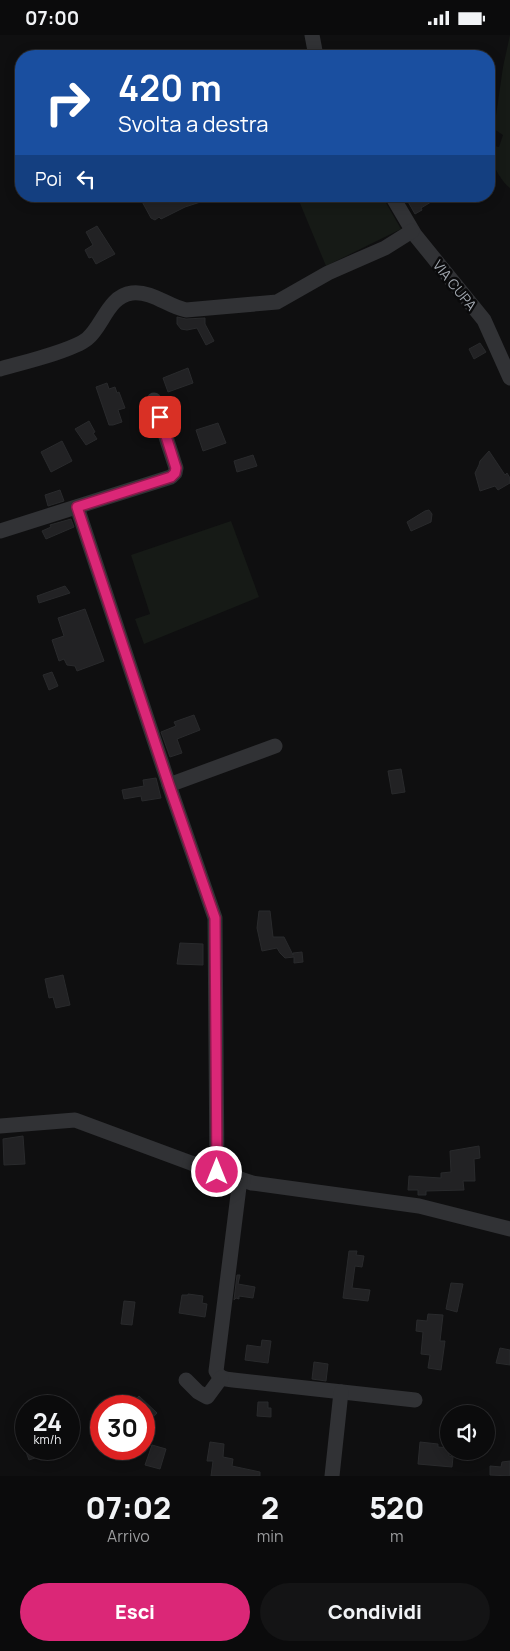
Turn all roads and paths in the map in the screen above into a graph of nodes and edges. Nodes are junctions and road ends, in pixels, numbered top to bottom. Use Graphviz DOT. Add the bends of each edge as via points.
graph roads {
  1 [pos="312,35"];
  2 [pos="315,50"];
  3 [pos="395,202"];
  4 [pos="412,231"];
  5 [pos="0,369"];
  6 [pos="510,378"];
  7 [pos="154,400"];
  8 [pos="77,507"];
  9 [pos="0,531"];
  10 [pos="274,746"];
  11 [pos="169,785"];
  12 [pos="0,1126"];
  13 [pos="217,1172"];
  14 [pos="240,1179"];
  15 [pos="510,1229"];
  16 [pos="221,1379"];
  17 [pos="186,1380"];
  18 [pos="341,1392"];
  19 [pos="415,1400"];
  20 [pos="332,1476"];
  1 -- 2 [label="street"];
  3 -- 4 [label="street, VIA CUPA"];
  4 -- 5 [label="street" via="277,302 186,310 152,295 127,294 115,302 86,340"];
  4 -- 6 [label="street, VIA CUPA" via="484,320"];
  7 -- 8 [label="street" via="175,473"];
  8 -- 9 [label="street"];
  8 -- 11 [label="street"];
  10 -- 11 [label="street"];
  11 -- 13 [label="street" via="215,918"];
  12 -- 13 [label="street" via="75,1120"];
  13 -- 14 [label="street"];
  14 -- 15 [label="street" via="419,1206"];
  14 -- 16 [label="street" via="216,1371"];
  16 -- 17 [label="street" via="207,1397"];
  16 -- 18 [label="street"];
  18 -- 19 [label="street"];
  18 -- 20 [label="street"];
}
